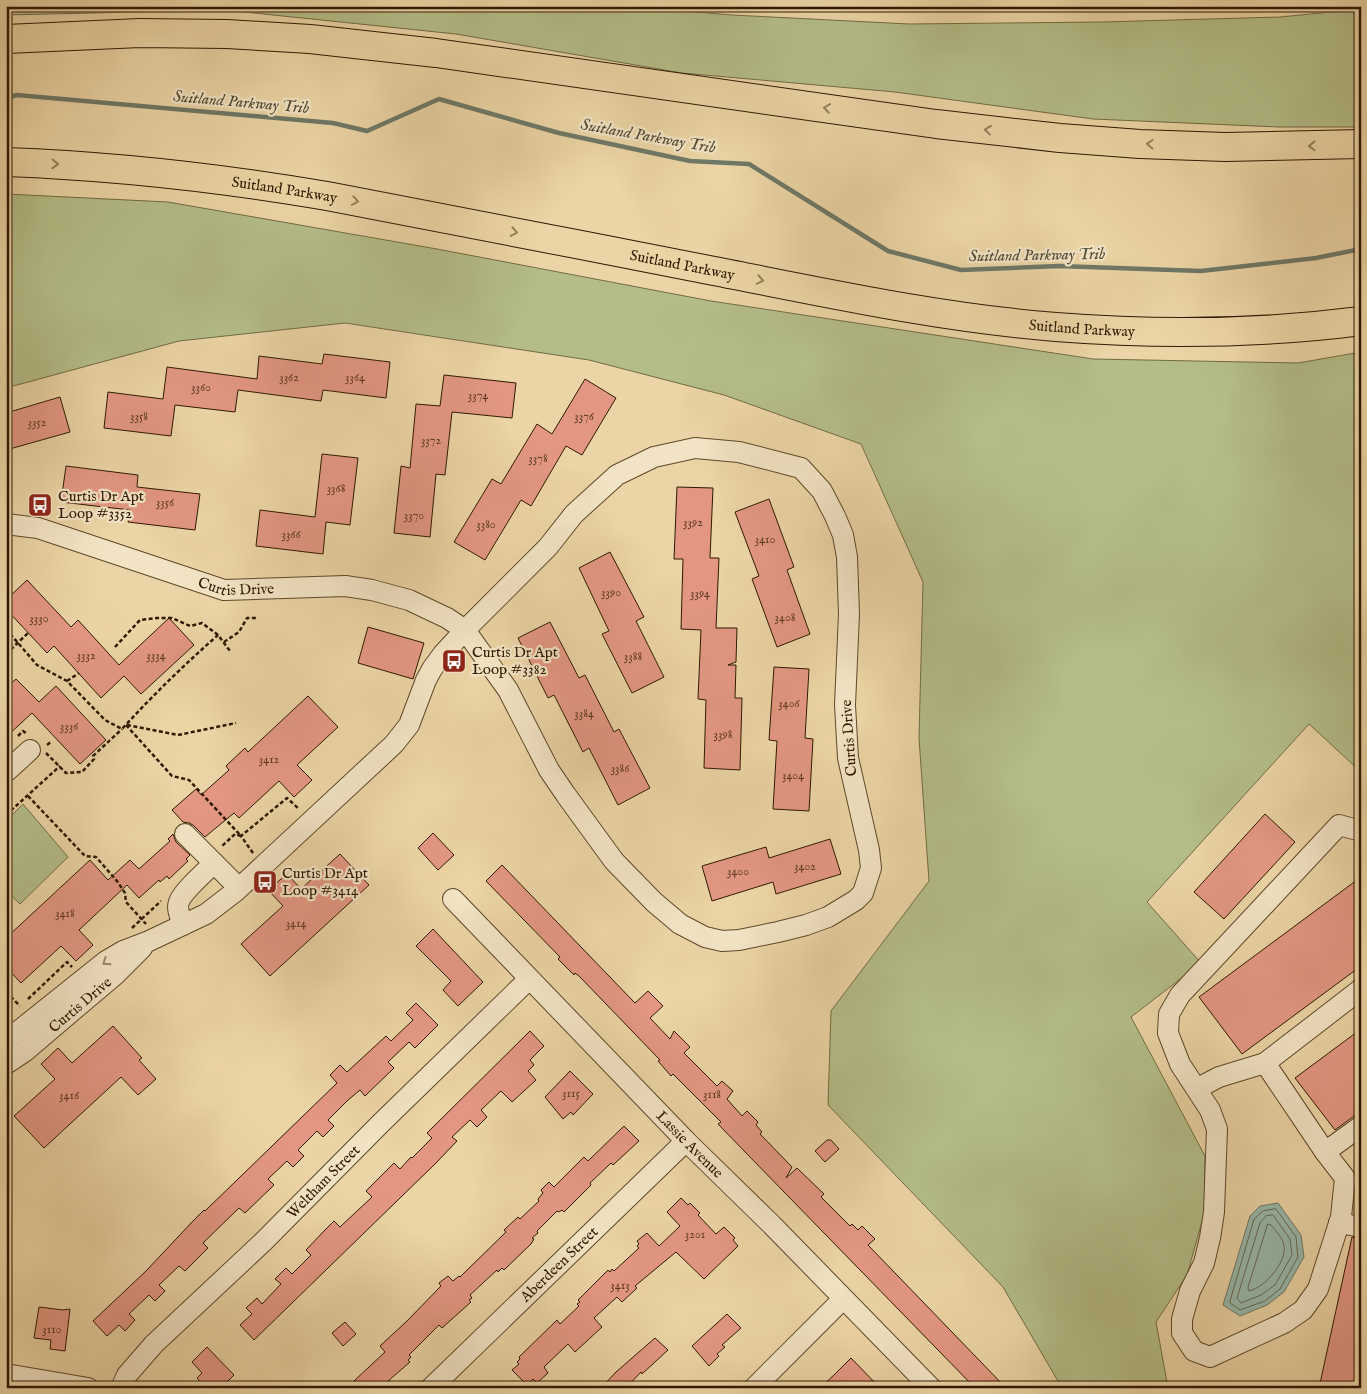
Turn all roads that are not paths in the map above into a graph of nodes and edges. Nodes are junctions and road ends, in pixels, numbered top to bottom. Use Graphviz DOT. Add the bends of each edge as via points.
graph roads {
  1 [pos="6,39"];
  2 [pos="1361,144"];
  3 [pos="6,162"];
  4 [pos="1361,321"];
  5 [pos="6,524"];
  6 [pos="465,630"];
  7 [pos="30,750"];
  8 [pos="6,772"];
  9 [pos="1361,831"];
  10 [pos="185,834"];
  11 [pos="212,861"];
  12 [pos="239,888"];
  13 [pos="453,899"];
  14 [pos="183,925"];
  15 [pos="153,939"];
  16 [pos="529,979"];
  17 [pos="1361,989"];
  18 [pos="8,1036"];
  19 [pos="1265,1063"];
  20 [pos="6,1064"];
  21 [pos="1198,1088"];
  22 [pos="1361,1126"];
  23 [pos="686,1141"];
  24 [pos="1325,1152"];
  25 [pos="1339,1223"];
  26 [pos="1361,1227"];
  27 [pos="843,1299"];
  28 [pos="6,1374"];
  29 [pos="88,1388"];
  30 [pos="121,1388"];
  31 [pos="431,1388"];
  32 [pos="754,1388"];
  33 [pos="931,1388"];
  2 -- 1 [label="highway, one-way" via="1225,147 1060,138 310,39 227,34"];
  3 -- 4 [label="highway, Suitland Parkway, one-way" via="121,168 246,182 847,296 1015,323 1182,332 1264,330"];
  5 -- 6 [label="street, Curtis Drive" via="38,528 224,590 345,586 372,590 409,600"];
  6 -- 6 [label="street, Curtis Drive" via="508,690 549,770 614,861 665,914 680,924 705,937 739,940 828,917 863,893 871,868 848,758 845,705 849,614 847,557 835,516 822,491 802,468 739,452 696,448 646,461 617,475 574,514 548,547"];
  6 -- 12 [label="street, Curtis Drive" via="432,669 409,725 394,744"];
  7 -- 8 [label="street"];
  9 -- 21 [label="street" via="1339,825 1180,995 1168,1014 1168,1032 1180,1064"];
  10 -- 11 [label="street"];
  11 -- 12 [label="street"];
  11 -- 14 [label="street" via="178,903"];
  12 -- 14 [label="street, Curtis Drive" via="206,914"];
  13 -- 16 [label="street, Lassie Avenue"];
  14 -- 15 [label="street, Curtis Drive"];
  15 -- 18 [label="street, Curtis Drive, one-way" via="106,961"];
  15 -- 20 [label="street, Curtis Drive" via="116,974"];
  16 -- 23 [label="street, Lassie Avenue"];
  16 -- 30 [label="street, Weltham Street" via="263,1242 154,1344 127,1374"];
  17 -- 19 [label="street"];
  19 -- 21 [label="street"];
  19 -- 24 [label="street"];
  21 -- 25 [label="street" via="1217,1129 1210,1238 1204,1263 1182,1318 1182,1332 1194,1351 1210,1356 1284,1323 1303,1310 1318,1290"];
  22 -- 24 [label="street"];
  23 -- 27 [label="street, Lassie Avenue"];
  23 -- 31 [label="street, Aberdeen Street"];
  24 -- 25 [label="street" via="1345,1178"];
  25 -- 26 [label="street"];
  27 -- 32 [label="street"];
  27 -- 33 [label="street, Lassie Avenue"];
  28 -- 29 [label="street"];
}
